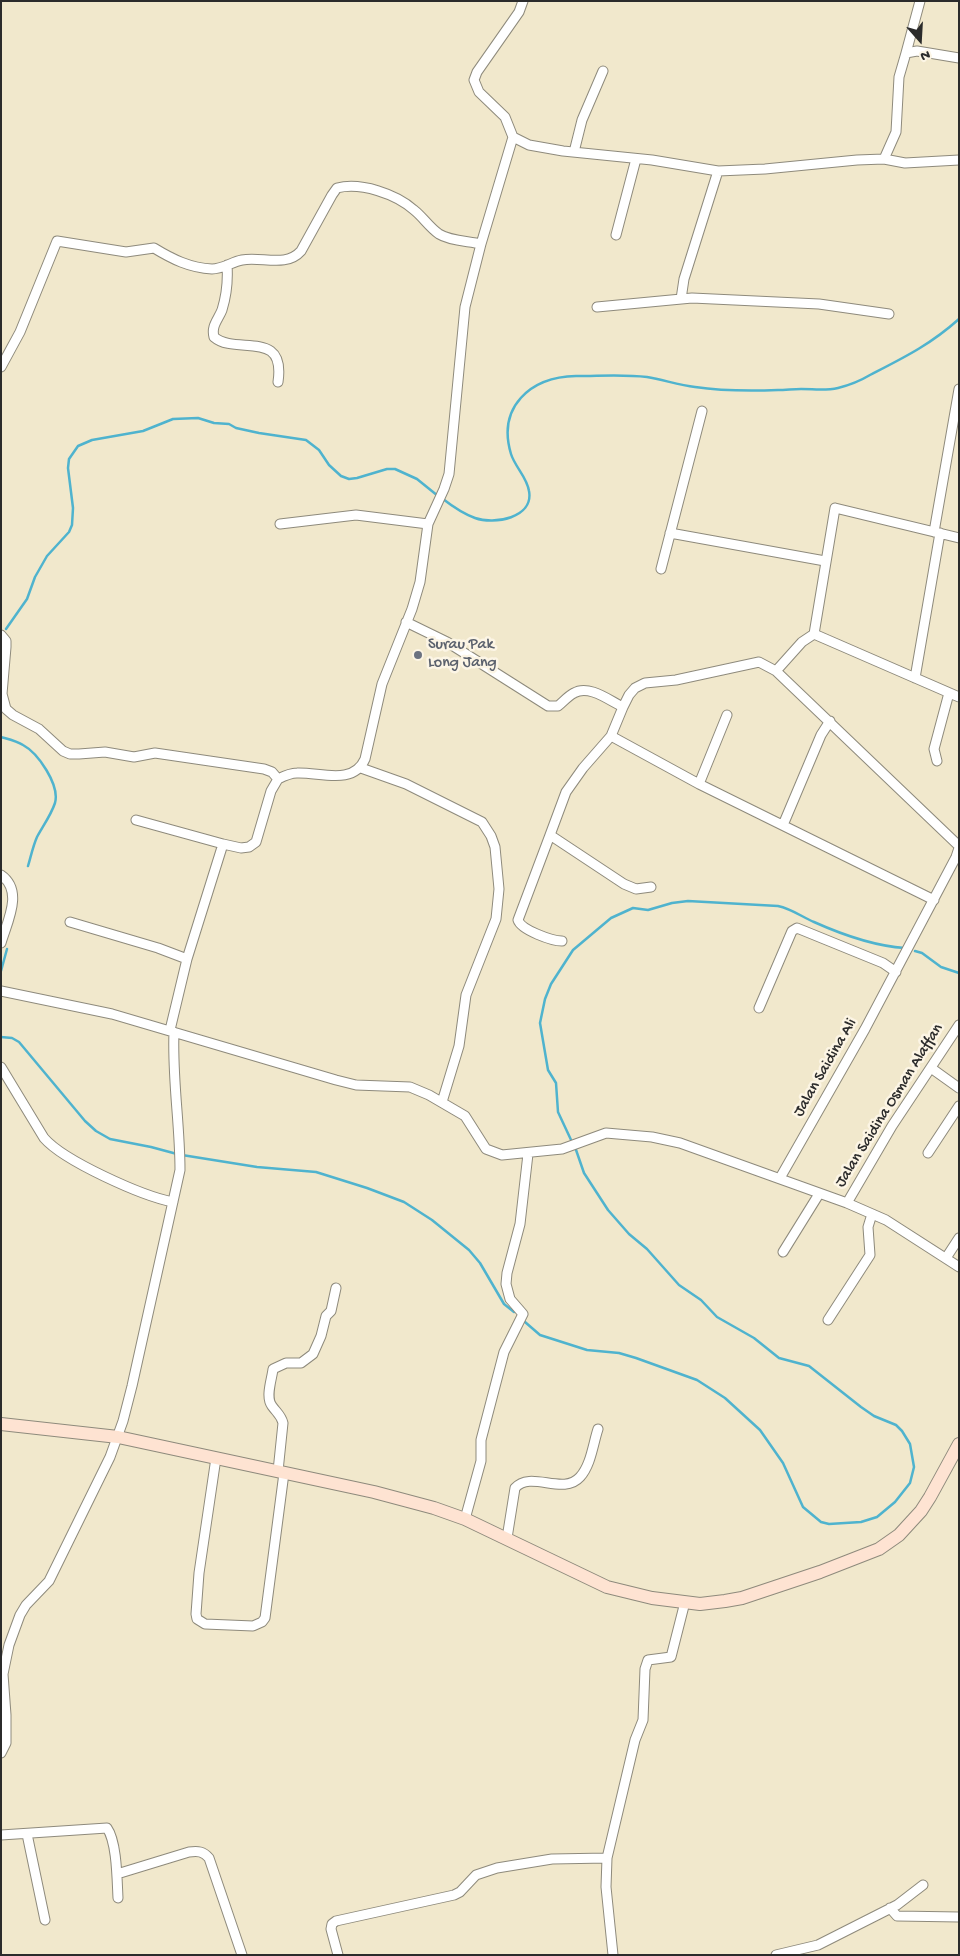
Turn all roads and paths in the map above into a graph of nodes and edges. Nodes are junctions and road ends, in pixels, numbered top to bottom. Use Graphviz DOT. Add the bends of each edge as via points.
graph roads {
  1 [pos="524,1"];
  2 [pos="920,1"];
  3 [pos="906,53"];
  4 [pos="959,58"];
  5 [pos="603,72"];
  6 [pos="513,137"];
  7 [pos="529,145"];
  8 [pos="574,152"];
  9 [pos="506,156"];
  10 [pos="636,159"];
  11 [pos="884,159"];
  12 [pos="959,160"];
  13 [pos="718,171"];
  14 [pos="616,235"];
  15 [pos="481,244"];
  16 [pos="227,265"];
  17 [pos="681,299"];
  18 [pos="597,307"];
  19 [pos="889,314"];
  20 [pos="1,367"];
  21 [pos="278,382"];
  22 [pos="959,389"];
  23 [pos="702,411"];
  24 [pos="280,524"];
  25 [pos="428,524"];
  26 [pos="670,533"];
  27 [pos="937,533"];
  28 [pos="959,538"];
  29 [pos="825,561"];
  30 [pos="660,569"];
  31 [pos="406,622"];
  32 [pos="814,634"];
  33 [pos="1,635"];
  34 [pos="776,670"];
  35 [pos="915,678"];
  36 [pos="949,692"];
  37 [pos="959,697"];
  38 [pos="623,707"];
  39 [pos="727,715"];
  40 [pos="830,721"];
  41 [pos="611,736"];
  42 [pos="937,761"];
  43 [pos="361,768"];
  44 [pos="278,779"];
  45 [pos="699,784"];
  46 [pos="136,820"];
  47 [pos="783,824"];
  48 [pos="550,835"];
  49 [pos="223,844"];
  50 [pos="959,847"];
  51 [pos="1,875"];
  52 [pos="652,887"];
  53 [pos="934,900"];
  54 [pos="70,922"];
  55 [pos="562,942"];
  56 [pos="1,943"];
  57 [pos="187,960"];
  58 [pos="896,972"];
  59 [pos="1,991"];
  60 [pos="758,1008"];
  61 [pos="959,1024"];
  62 [pos="172,1031"];
  63 [pos="1,1067"];
  64 [pos="931,1068"];
  65 [pos="959,1088"];
  66 [pos="442,1102"];
  67 [pos="959,1106"];
  68 [pos="928,1153"];
  69 [pos="528,1154"];
  70 [pos="780,1178"];
  71 [pos="819,1194"];
  72 [pos="173,1202"];
  73 [pos="846,1203"];
  74 [pos="872,1214"];
  75 [pos="959,1238"];
  76 [pos="783,1252"];
  77 [pos="946,1258"];
  78 [pos="959,1267"];
  79 [pos="336,1288"];
  80 [pos="828,1320"];
  81 [pos="1,1424"];
  82 [pos="598,1429"];
  83 [pos="118,1437"];
  84 [pos="959,1444"];
  85 [pos="216,1458"];
  86 [pos="281,1472"];
  87 [pos="466,1519"];
  88 [pos="507,1538"];
  89 [pos="685,1602"];
  90 [pos="1,1753"];
  91 [pos="27,1834"];
  92 [pos="1,1835"];
  93 [pos="607,1858"];
  94 [pos="117,1874"];
  95 [pos="923,1885"];
  96 [pos="118,1898"];
  97 [pos="890,1908"];
  98 [pos="959,1917"];
  99 [pos="45,1920"];
  100 [pos="818,1945"];
  101 [pos="242,1955"];
  102 [pos="338,1955"];
  103 [pos="613,1955"];
  104 [pos="776,1955"];
  105 [pos="820,1955"];
  1 -- 6 [label="street" via="474,80 479,92 505,117"];
  2 -- 3 [label="street"];
  3 -- 4 [label="street" via="917,51"];
  3 -- 11 [label="street" via="899,77 896,132"];
  5 -- 8 [label="street" via="582,120"];
  6 -- 7 [label="street"];
  6 -- 9 [label="street"];
  7 -- 8 [label="street"];
  7 -- 9 [label="street"];
  8 -- 10 [label="street"];
  9 -- 15 [label="street"];
  10 -- 13 [label="street"];
  10 -- 14 [label="street"];
  11 -- 12 [label="street" via="906,163"];
  11 -- 13 [label="street"];
  13 -- 17 [label="street" via="684,279"];
  15 -- 16 [label="street" via="440,234 408,205 390,196 345,186 337,188 294,258 247,260"];
  15 -- 25 [label="street" via="463,321 449,474"];
  16 -- 20 [label="street" via="213,269 187,265 154,248 126,252 57,241 20,332"];
  16 -- 21 [label="street" via="224,301 214,324 214,337 221,342 268,350 278,364"];
  17 -- 18 [label="street"];
  17 -- 19 [label="street" via="810,304"];
  22 -- 27 [label="street"];
  23 -- 26 [label="street"];
  24 -- 25 [label="street" via="356,514"];
  25 -- 31 [label="street" via="420,582"];
  26 -- 29 [label="street"];
  26 -- 30 [label="street"];
  27 -- 28 [label="street"];
  27 -- 29 [label="street" via="835,508"];
  27 -- 35 [label="street"];
  29 -- 32 [label="street"];
  31 -- 38 [label="street" via="447,642 548,706 558,706 575,692 583,690"];
  31 -- 43 [label="street" via="382,684"];
  32 -- 34 [label="street"];
  32 -- 35 [label="street"];
  33 -- 44 [label="street" via="6,641 2,694 6,708 63,751 70,754 105,752 134,757 155,753 264,769"];
  34 -- 38 [label="street" via="759,662 676,680 645,683 635,688"];
  34 -- 40 [label="street"];
  35 -- 36 [label="street"];
  36 -- 37 [label="street"];
  36 -- 42 [label="street" via="934,749"];
  38 -- 41 [label="street"];
  39 -- 45 [label="street"];
  40 -- 47 [label="street"];
  40 -- 50 [label="street"];
  41 -- 45 [label="street"];
  41 -- 48 [label="street" via="566,792"];
  43 -- 44 [label="street" via="340,776 297,773"];
  43 -- 66 [label="street" via="406,784 482,822 494,848 499,889 496,919 466,995 459,1046"];
  44 -- 49 [label="street" via="270,791 256,842 242,848"];
  45 -- 47 [label="street"];
  46 -- 49 [label="street"];
  47 -- 53 [label="street"];
  48 -- 52 [label="street" via="624,884 636,889"];
  48 -- 55 [label="street" via="518,923"];
  49 -- 57 [label="street"];
  50 -- 53 [label="street, Jalan Saidina Ali"];
  51 -- 56 [label="street" via="10,884 14,896"];
  53 -- 58 [label="street, Jalan Saidina Ali"];
  54 -- 57 [label="street"];
  57 -- 62 [label="street"];
  58 -- 60 [label="street" via="883,963 797,928 792,931"];
  58 -- 70 [label="street, Jalan Saidina Ali"];
  59 -- 62 [label="street" via="112,1014"];
  61 -- 64 [label="street, Jalan Saidina Osman Alaffan"];
  62 -- 66 [label="street" via="336,1080 410,1087"];
  62 -- 72 [label="street" via="180,1146 180,1170"];
  63 -- 72 [label="street" via="51,1146 92,1170 156,1199"];
  64 -- 65 [label="street"];
  64 -- 73 [label="street, Jalan Saidina Osman Alaffan"];
  66 -- 69 [label="street" via="465,1116 486,1149 502,1155"];
  67 -- 68 [label="street"];
  69 -- 70 [label="street" via="570,1147 606,1133 652,1137 680,1143"];
  69 -- 87 [label="street" via="520,1224 506,1284 510,1299 523,1314 504,1352 481,1440 481,1461"];
  70 -- 71 [label="street"];
  71 -- 73 [label="street"];
  71 -- 76 [label="street"];
  72 -- 83 [label="street"];
  73 -- 74 [label="street"];
  74 -- 77 [label="street"];
  74 -- 80 [label="street" via="868,1227 870,1255"];
  75 -- 77 [label="street"];
  77 -- 78 [label="street"];
  79 -- 86 [label="street" via="331,1310 313,1354 301,1363 286,1363 274,1368 269,1395 270,1403 283,1423"];
  81 -- 83 [label="street"];
  82 -- 88 [label="street" via="580,1478 564,1484 526,1481 515,1488"];
  83 -- 85 [label="street"];
  83 -- 90 [label="street" via="49,1581 20,1614 4,1664 6,1743"];
  84 -- 89 [label="street" via="920,1511 898,1535 879,1549 742,1598 708,1603"];
  85 -- 86 [label="street"];
  85 -- 86 [label="street" via="198,1590 197,1619 205,1624 253,1626 265,1618"];
  86 -- 87 [label="street" via="374,1492"];
  87 -- 88 [label="street"];
  88 -- 89 [label="street" via="607,1587"];
  89 -- 93 [label="street" via="671,1657 648,1660 645,1669 643,1720 635,1740"];
  91 -- 92 [label="street"];
  91 -- 94 [label="street" via="103,1826 110,1832"];
  91 -- 99 [label="street"];
  93 -- 102 [label="street" via="552,1860 497,1868 476,1875 454,1895 336,1921 331,1929"];
  93 -- 103 [label="street" via="606,1887"];
  94 -- 96 [label="street"];
  94 -- 101 [label="street" via="190,1852 205,1854"];
  95 -- 97 [label="street"];
  97 -- 98 [label="street" via="897,1916"];
  97 -- 100 [label="street"];
  100 -- 104 [label="street"];
  100 -- 105 [label="street"];
}
